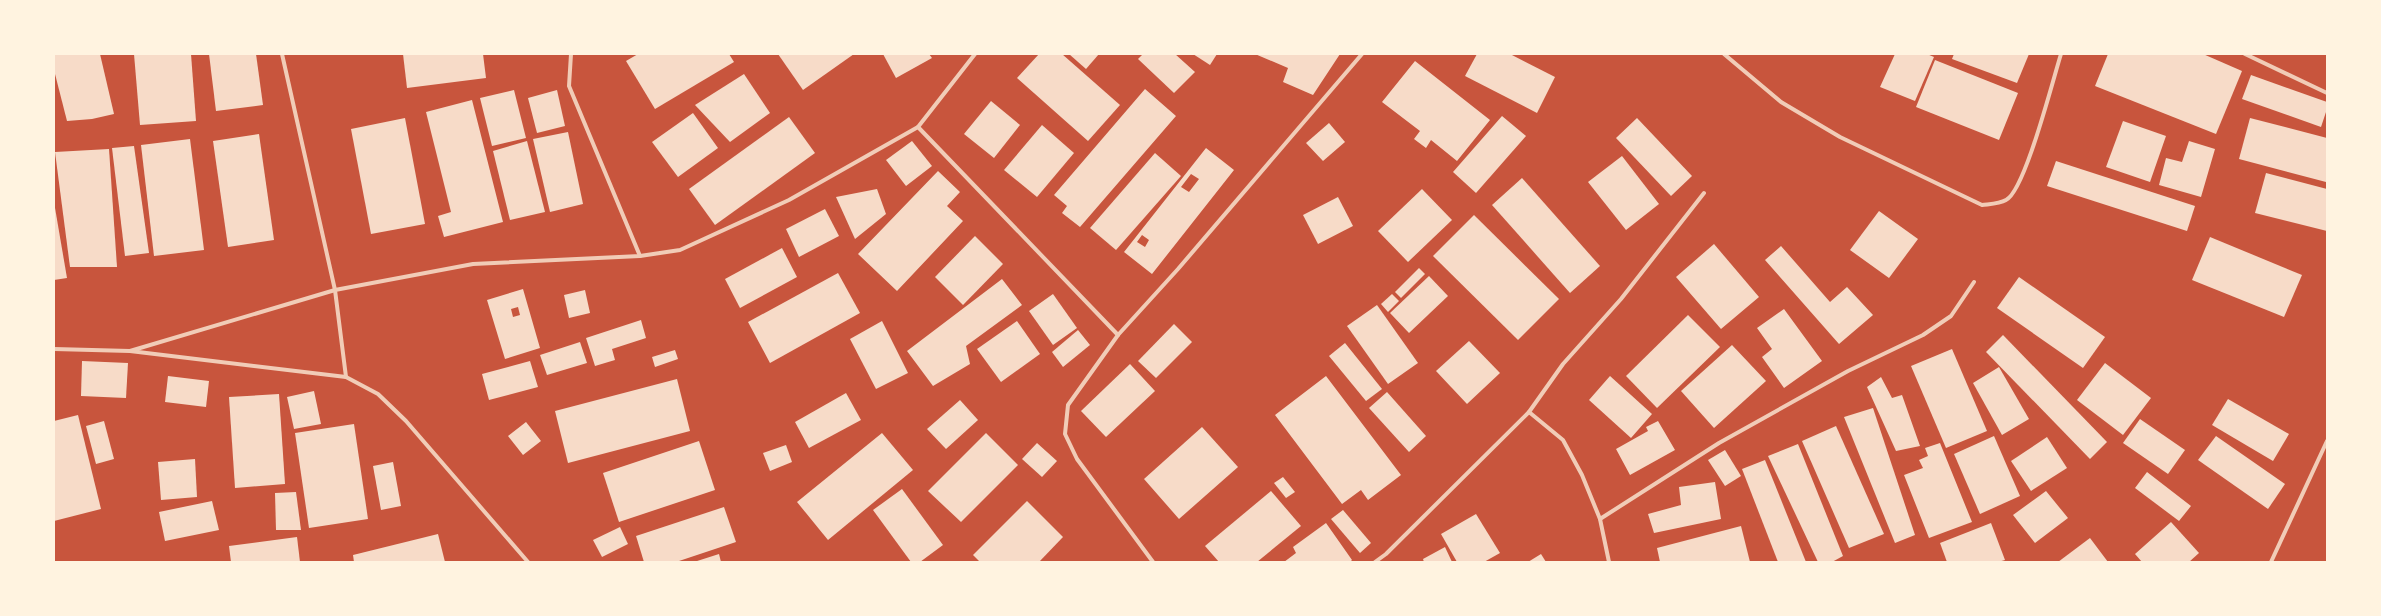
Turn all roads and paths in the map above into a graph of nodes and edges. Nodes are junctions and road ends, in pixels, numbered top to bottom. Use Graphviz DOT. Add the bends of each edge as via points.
graph roads {
  1 [pos="282,54"];
  2 [pos="571,54"];
  3 [pos="975,54"];
  4 [pos="1362,54"];
  5 [pos="1724,54"];
  6 [pos="2061,54"];
  7 [pos="2245,54"];
  8 [pos="2327,93"];
  9 [pos="918,127"];
  10 [pos="1704,193"];
  11 [pos="640,256"];
  12 [pos="1974,282"];
  13 [pos="335,290"];
  14 [pos="1118,335"];
  15 [pos="54,349"];
  16 [pos="130,351"];
  17 [pos="346,377"];
  18 [pos="1529,412"];
  19 [pos="2327,441"];
  20 [pos="1600,519"];
  21 [pos="528,562"];
  22 [pos="1153,562"];
  23 [pos="1375,562"];
  24 [pos="1610,562"];
  25 [pos="2271,562"];
  1 -- 13 [label="street"];
  2 -- 11 [label="street" via="569,86"];
  3 -- 9 [label="street"];
  4 -- 14 [label="street" via="1178,270"];
  5 -- 6 [label="street" via="1781,102 1840,137 1982,205 2006,200 2015,192 2025,170"];
  7 -- 8 [label="street"];
  9 -- 11 [label="street" via="789,200 680,250"];
  9 -- 14 [label="street"];
  10 -- 18 [label="street" via="1621,299 1563,364"];
  11 -- 13 [label="street" via="473,264"];
  12 -- 20 [label="street" via="1951,316 1923,335 1848,371 1719,443"];
  13 -- 16 [label="street"];
  13 -- 17 [label="street"];
  14 -- 22 [label="street" via="1068,405 1065,434 1077,459"];
  15 -- 16 [label="street"];
  16 -- 17 [label="street"];
  17 -- 21 [label="street" via="378,394 406,421"];
  18 -- 20 [label="street" via="1563,440 1582,475"];
  18 -- 23 [label="street"];
  19 -- 25 [label="street"];
  20 -- 24 [label="street"];
}
